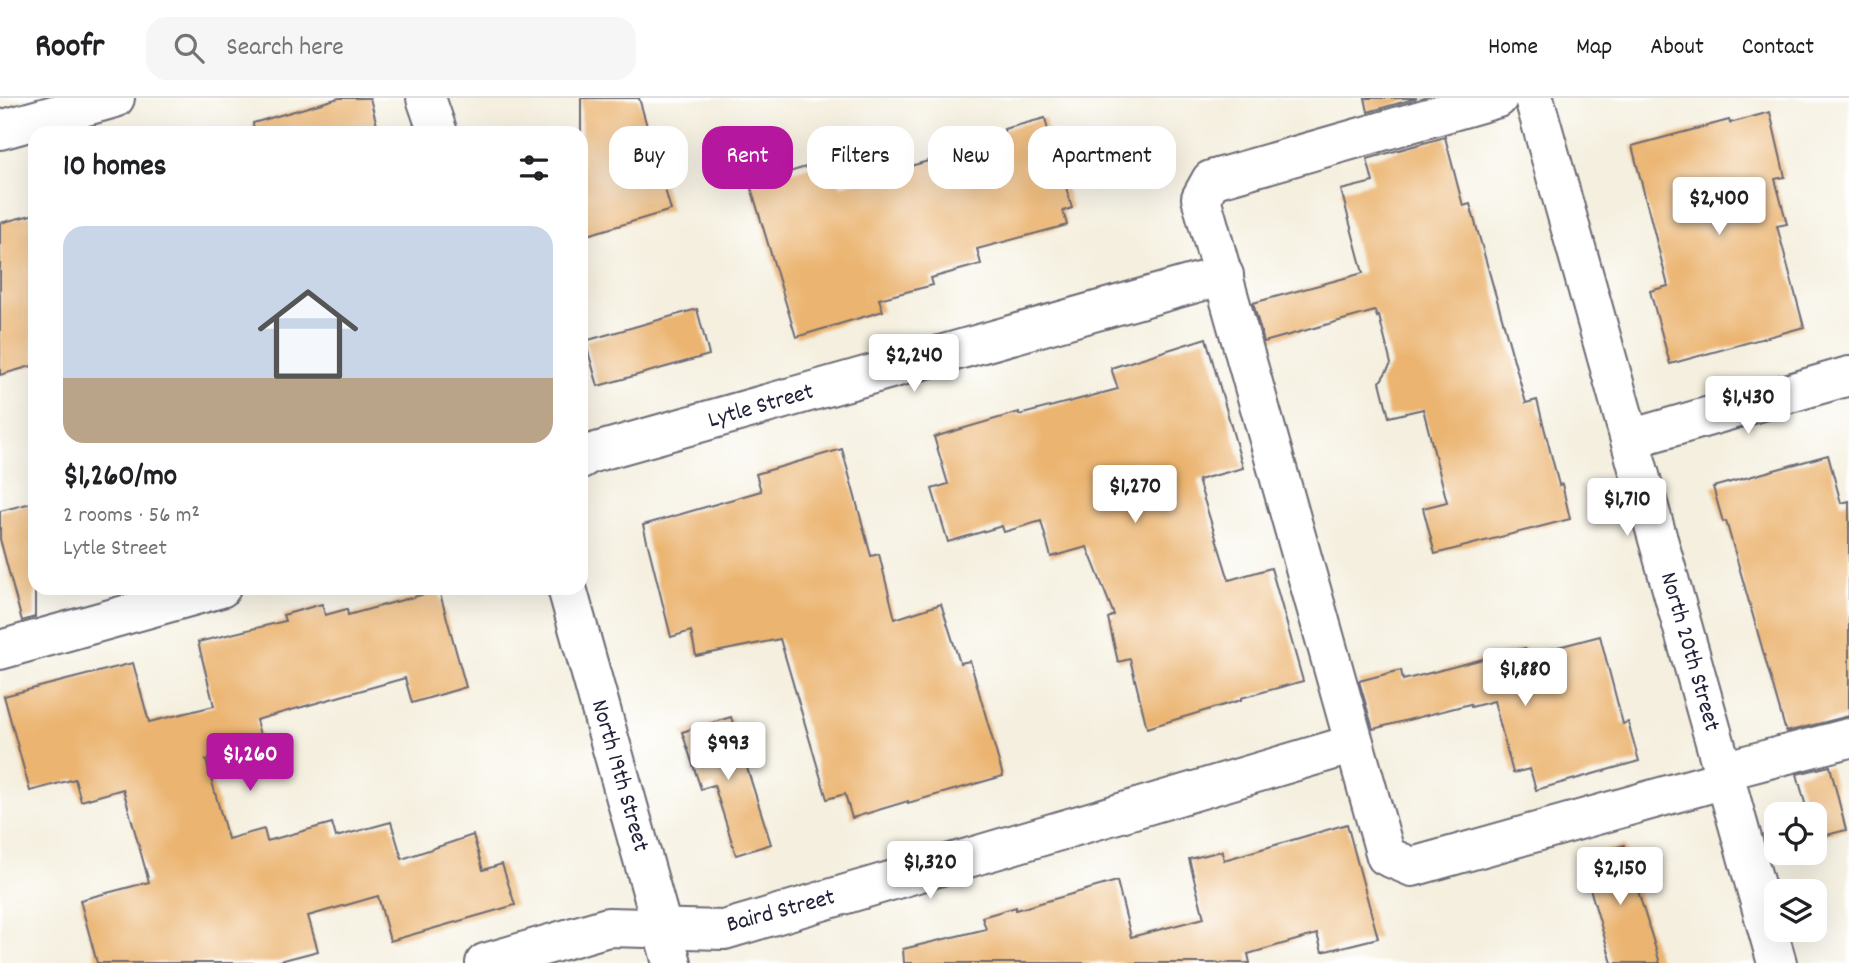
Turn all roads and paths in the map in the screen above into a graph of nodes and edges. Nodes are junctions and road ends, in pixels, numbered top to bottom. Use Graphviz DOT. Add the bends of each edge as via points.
graph roads {
  1 [pos="115,98"];
  2 [pos="426,98"];
  3 [pos="1498,98"];
  4 [pos="1534,98"];
  5 [pos="436,126"];
  6 [pos="0,130"];
  7 [pos="1224,275"];
  8 [pos="1849,376"];
  9 [pos="1630,439"];
  10 [pos="588,455"];
  11 [pos="196,595"];
  12 [pos="569,595"];
  13 [pos="0,650"];
  14 [pos="1849,738"];
  15 [pos="1354,744"];
  16 [pos="1724,775"];
  17 [pos="667,946"];
  18 [pos="485,963"];
  19 [pos="1777,963"];
  1 -- 6 [label="street"];
  2 -- 5 [label="street"];
  3 -- 7 [label="street" via="1211,180 1200,198"];
  4 -- 9 [label="street, North 20th Street"];
  7 -- 10 [label="street, Lytle Street"];
  7 -- 15 [label="street"];
  8 -- 9 [label="street"];
  9 -- 16 [label="street, North 20th Street"];
  11 -- 13 [label="street"];
  12 -- 17 [label="street, North 19th Street"];
  14 -- 16 [label="street"];
  15 -- 16 [label="street" via="1385,856 1412,867"];
  15 -- 17 [label="street, Baird Street"];
  16 -- 19 [label="street, North 20th Street"];
  17 -- 18 [label="street, Baird Street" via="608,928"];
}
